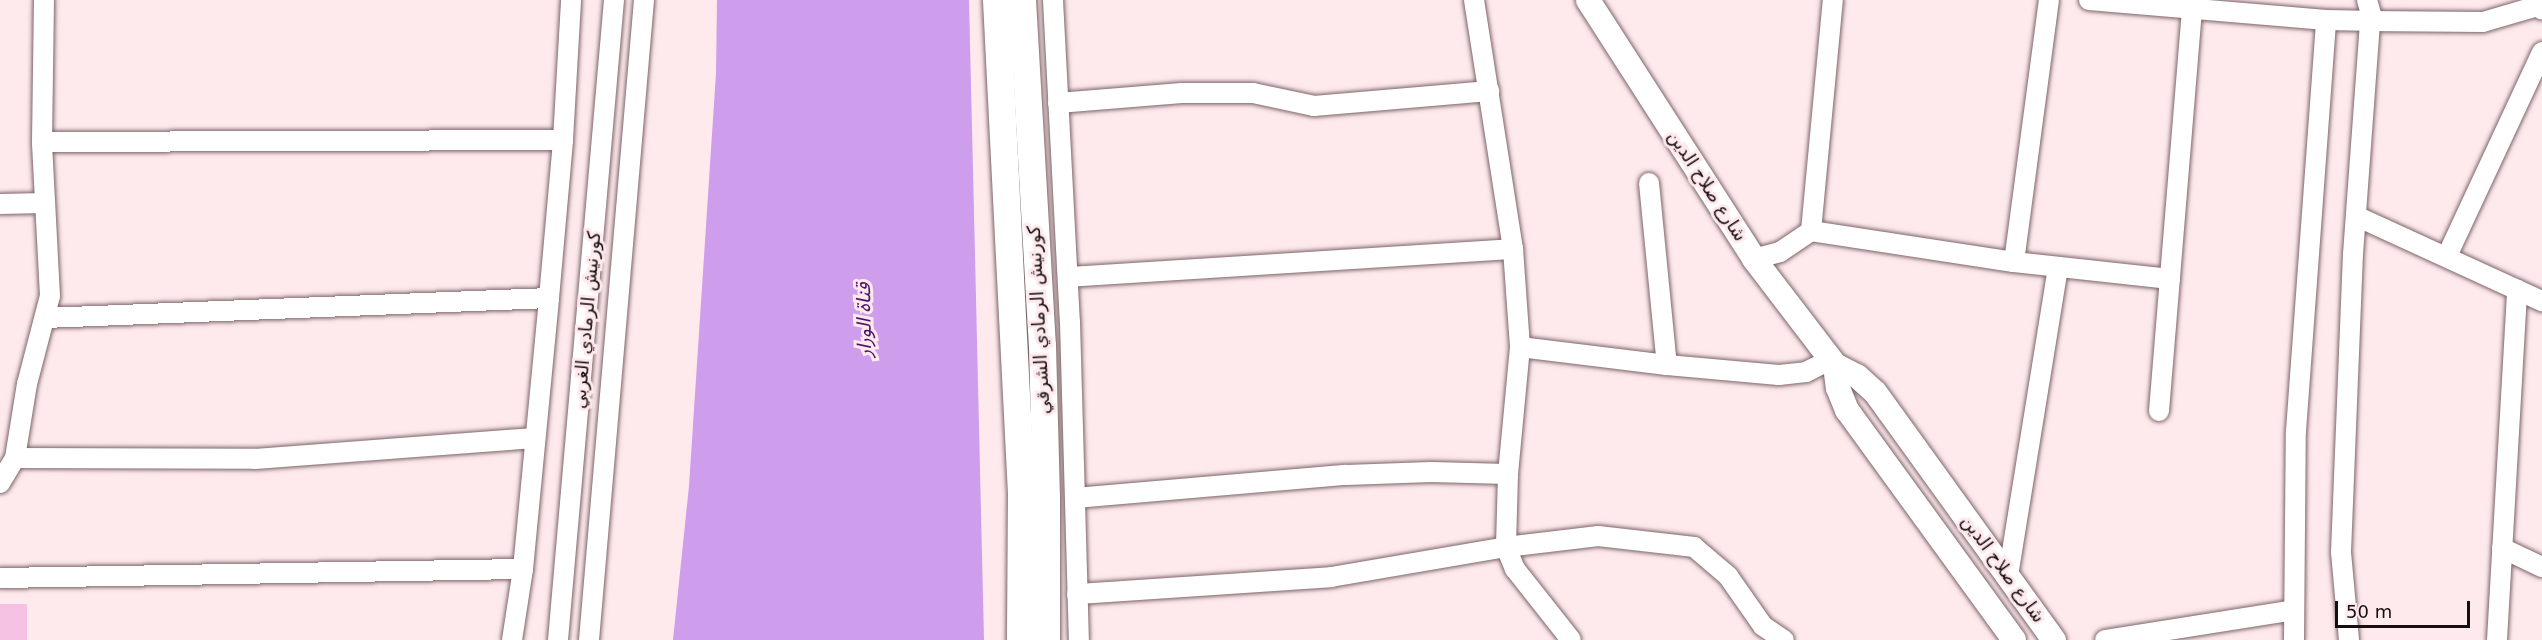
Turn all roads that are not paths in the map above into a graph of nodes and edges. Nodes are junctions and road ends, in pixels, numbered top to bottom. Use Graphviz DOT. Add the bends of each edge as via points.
graph roads {
  1 [pos="44,0"];
  2 [pos="571,0"];
  3 [pos="614,0"];
  4 [pos="644,0"];
  5 [pos="996,0"];
  6 [pos="1022,0"];
  7 [pos="1053,0"];
  8 [pos="1474,0"];
  9 [pos="1588,0"];
  10 [pos="1833,0"];
  11 [pos="2049,0"];
  12 [pos="2089,0"];
  13 [pos="2367,0"];
  14 [pos="2539,0"];
  15 [pos="2542,6"];
  16 [pos="2286,8"];
  17 [pos="2192,9"];
  18 [pos="2332,20"];
  19 [pos="2369,21"];
  20 [pos="2542,52"];
  21 [pos="1489,91"];
  22 [pos="1058,102"];
  23 [pos="563,140"];
  24 [pos="42,142"];
  25 [pos="1649,183"];
  26 [pos="45,203"];
  27 [pos="0,204"];
  28 [pos="2356,216"];
  29 [pos="1811,231"];
  30 [pos="1513,249"];
  31 [pos="2447,256"];
  32 [pos="1754,259"];
  33 [pos="2014,262"];
  34 [pos="2058,267"];
  35 [pos="1068,277"];
  36 [pos="2170,279"];
  37 [pos="2517,290"];
  38 [pos="549,298"];
  39 [pos="2542,301"];
  40 [pos="45,318"];
  41 [pos="1520,347"];
  42 [pos="1833,362"];
  43 [pos="1667,365"];
  44 [pos="2159,411"];
  45 [pos="535,438"];
  46 [pos="15,458"];
  47 [pos="1508,474"];
  48 [pos="572,482"];
  49 [pos="0,483"];
  50 [pos="602,484"];
  51 [pos="1075,498"];
  52 [pos="1506,548"];
  53 [pos="2502,548"];
  54 [pos="2542,567"];
  55 [pos="524,569"];
  56 [pos="2008,576"];
  57 [pos="0,578"];
  58 [pos="1077,594"];
  59 [pos="2294,610"];
  60 [pos="512,640"];
  61 [pos="558,640"];
  62 [pos="589,640"];
  63 [pos="1020,640"];
  64 [pos="1046,640"];
  65 [pos="1079,640"];
  66 [pos="1571,640"];
  67 [pos="1784,640"];
  68 [pos="2014,640"];
  69 [pos="2054,640"];
  70 [pos="2105,640"];
  71 [pos="2294,640"];
  72 [pos="2349,640"];
  73 [pos="2497,640"];
  1 -- 24 [label="street"];
  2 -- 23 [label="street"];
  3 -- 48 [label="street, كورنيش الرمادي الغربي"];
  4 -- 50 [label="street, كورنيش الرمادي الغربي"];
  5 -- 63 [label="main road, كورنيش الرمادي الشرقي" via="1021,491"];
  6 -- 64 [label="main road, كورنيش الرمادي الشرقي" via="1042,345"];
  7 -- 22 [label="street"];
  8 -- 21 [label="street"];
  9 -- 32 [label="street, شارع صلاح الدين"];
  10 -- 29 [label="street"];
  11 -- 33 [label="street"];
  12 -- 17 [label="street"];
  13 -- 19 [label="street"];
  14 -- 15 [label="street"];
  15 -- 19 [label="street" via="2483,22"];
  16 -- 17 [label="street"];
  16 -- 18 [label="street"];
  17 -- 36 [label="street"];
  18 -- 19 [label="street"];
  18 -- 59 [label="street" via="2296,431"];
  19 -- 28 [label="street"];
  20 -- 31 [label="street"];
  21 -- 22 [label="street" via="1314,106 1252,93 1182,93"];
  21 -- 30 [label="street"];
  22 -- 35 [label="street"];
  23 -- 24 [label="street"];
  23 -- 38 [label="street"];
  24 -- 26 [label="street"];
  25 -- 43 [label="street"];
  26 -- 27 [label="street"];
  26 -- 40 [label="street" via="50,296"];
  28 -- 31 [label="street"];
  28 -- 72 [label="street" via="2341,552"];
  29 -- 32 [label="street" via="1780,252"];
  29 -- 33 [label="street"];
  30 -- 35 [label="street"];
  30 -- 41 [label="street"];
  31 -- 37 [label="street"];
  32 -- 42 [label="street, شارع صلاح الدين"];
  33 -- 34 [label="street"];
  34 -- 36 [label="street"];
  34 -- 56 [label="street"];
  35 -- 51 [label="street"];
  36 -- 44 [label="street"];
  37 -- 39 [label="street"];
  37 -- 53 [label="street"];
  38 -- 40 [label="street"];
  38 -- 45 [label="street"];
  40 -- 46 [label="street" via="27,384"];
  41 -- 43 [label="street"];
  41 -- 47 [label="street"];
  42 -- 43 [label="street" via="1786,375"];
  42 -- 56 [label="street, شارع صلاح الدين" via="1875,392"];
  42 -- 68 [label="street, شارع صلاح الدين" via="1847,410"];
  45 -- 46 [label="street" via="255,459"];
  45 -- 55 [label="street"];
  46 -- 49 [label="street"];
  47 -- 51 [label="street" via="1346,476"];
  47 -- 52 [label="street"];
  48 -- 50 [label="street"];
  48 -- 61 [label="street, كورنيش الرمادي الغربي"];
  50 -- 62 [label="street, كورنيش الرمادي الغربي"];
  51 -- 58 [label="street"];
  52 -- 58 [label="street" via="1331,577"];
  52 -- 66 [label="street" via="1515,569"];
  52 -- 67 [label="street" via="1598,536 1694,547 1728,576 1763,626"];
  53 -- 54 [label="street"];
  53 -- 73 [label="street"];
  55 -- 57 [label="street"];
  55 -- 60 [label="street"];
  56 -- 69 [label="street, شارع صلاح الدين"];
  58 -- 65 [label="street"];
  59 -- 70 [label="street"];
  59 -- 71 [label="street"];
}
